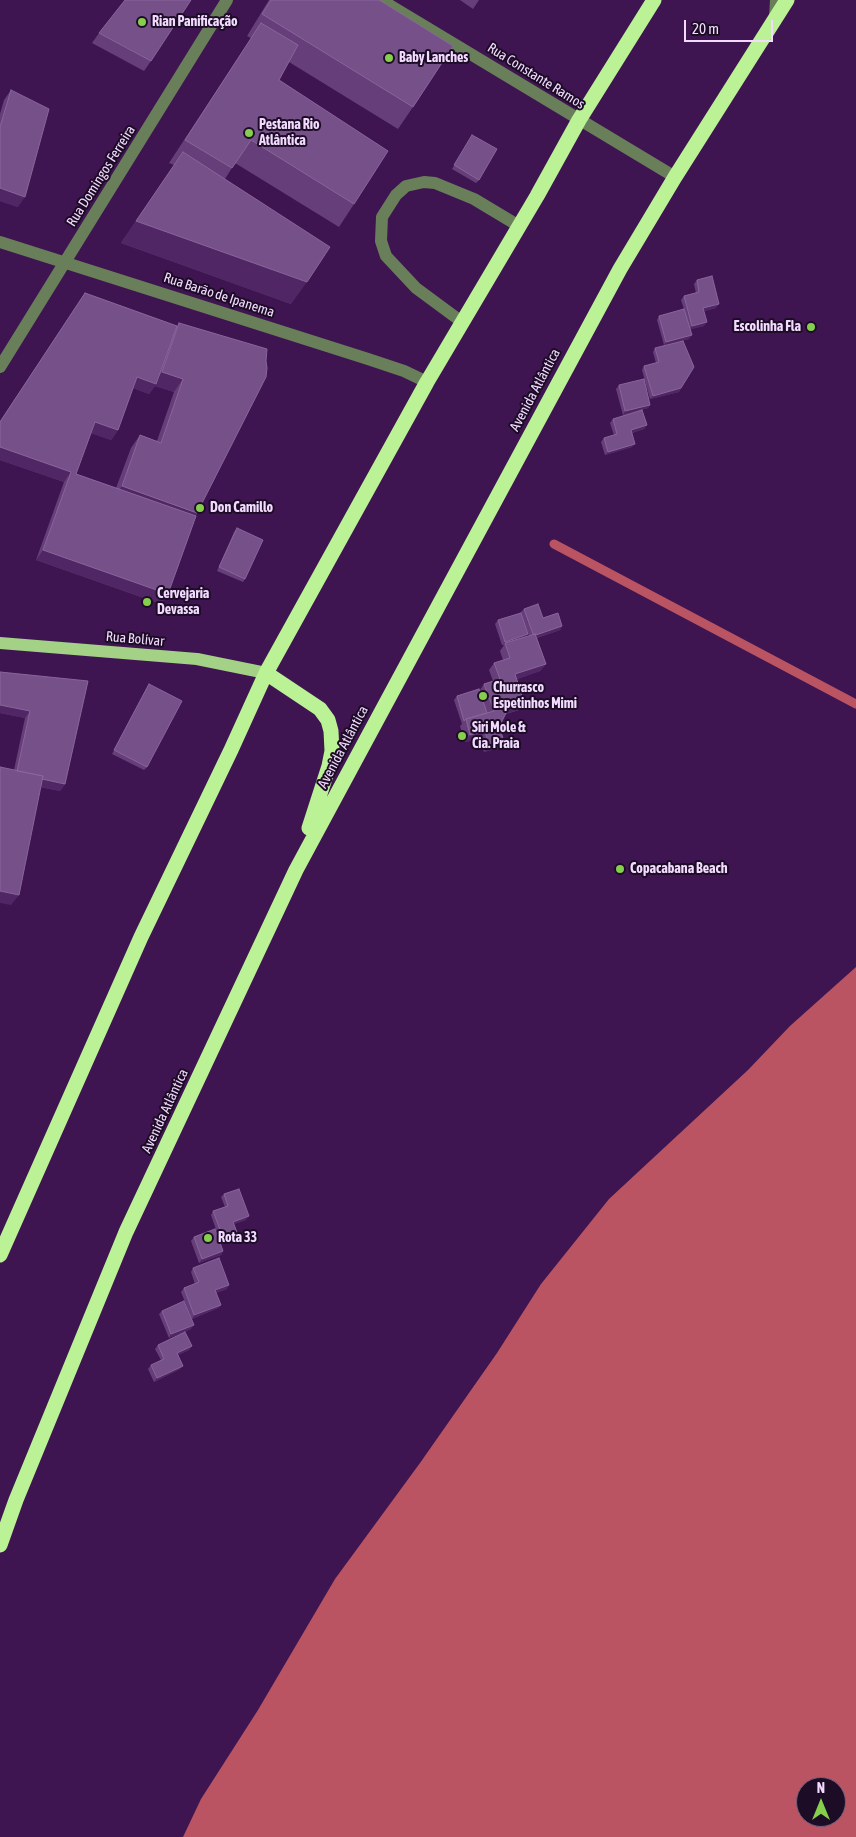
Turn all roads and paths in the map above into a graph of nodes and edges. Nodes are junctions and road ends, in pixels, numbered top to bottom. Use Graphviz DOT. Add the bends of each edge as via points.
graph roads {
  1 [pos="227,0"];
  2 [pos="381,0"];
  3 [pos="654,0"];
  4 [pos="776,0"];
  5 [pos="786,0"];
  6 [pos="774,18"];
  7 [pos="579,120"];
  8 [pos="675,177"];
  9 [pos="519,226"];
  10 [pos="0,242"];
  11 [pos="66,262"];
  12 [pos="462,322"];
  13 [pos="0,367"];
  14 [pos="427,382"];
  15 [pos="0,643"];
  16 [pos="266,673"];
  17 [pos="296,870"];
  18 [pos="0,1255"];
  19 [pos="0,1545"];
  1 -- 11 [label="street, Rua Domingos Ferreira"];
  2 -- 7 [label="street, Rua Constante Ramos"];
  3 -- 7 [label="highway"];
  4 -- 6 [label="street"];
  5 -- 6 [label="highway, Avenida Atlântica"];
  6 -- 8 [label="highway, Avenida Atlântica"];
  7 -- 8 [label="street, Rua Constante Ramos"];
  7 -- 9 [label="highway"];
  8 -- 17 [label="highway, Avenida Atlântica" via="620,269"];
  9 -- 12 [label="highway"];
  9 -- 12 [label="street" via="474,199 436,183 424,182 406,186 382,217 381,241 386,256 416,288"];
  10 -- 11 [label="street, Rua Barão de Ipanema"];
  11 -- 13 [label="street, Rua Domingos Ferreira"];
  11 -- 14 [label="street, Rua Barão de Ipanema" via="404,371"];
  12 -- 14 [label="highway"];
  14 -- 16 [label="highway"];
  15 -- 16 [label="main road, Rua Bolívar" via="197,659"];
  16 -- 17 [label="highway" via="320,709 331,731 332,751 327,774"];
  16 -- 18 [label="highway" via="140,937"];
  17 -- 19 [label="highway, Avenida Atlântica" via="126,1232"];
}
